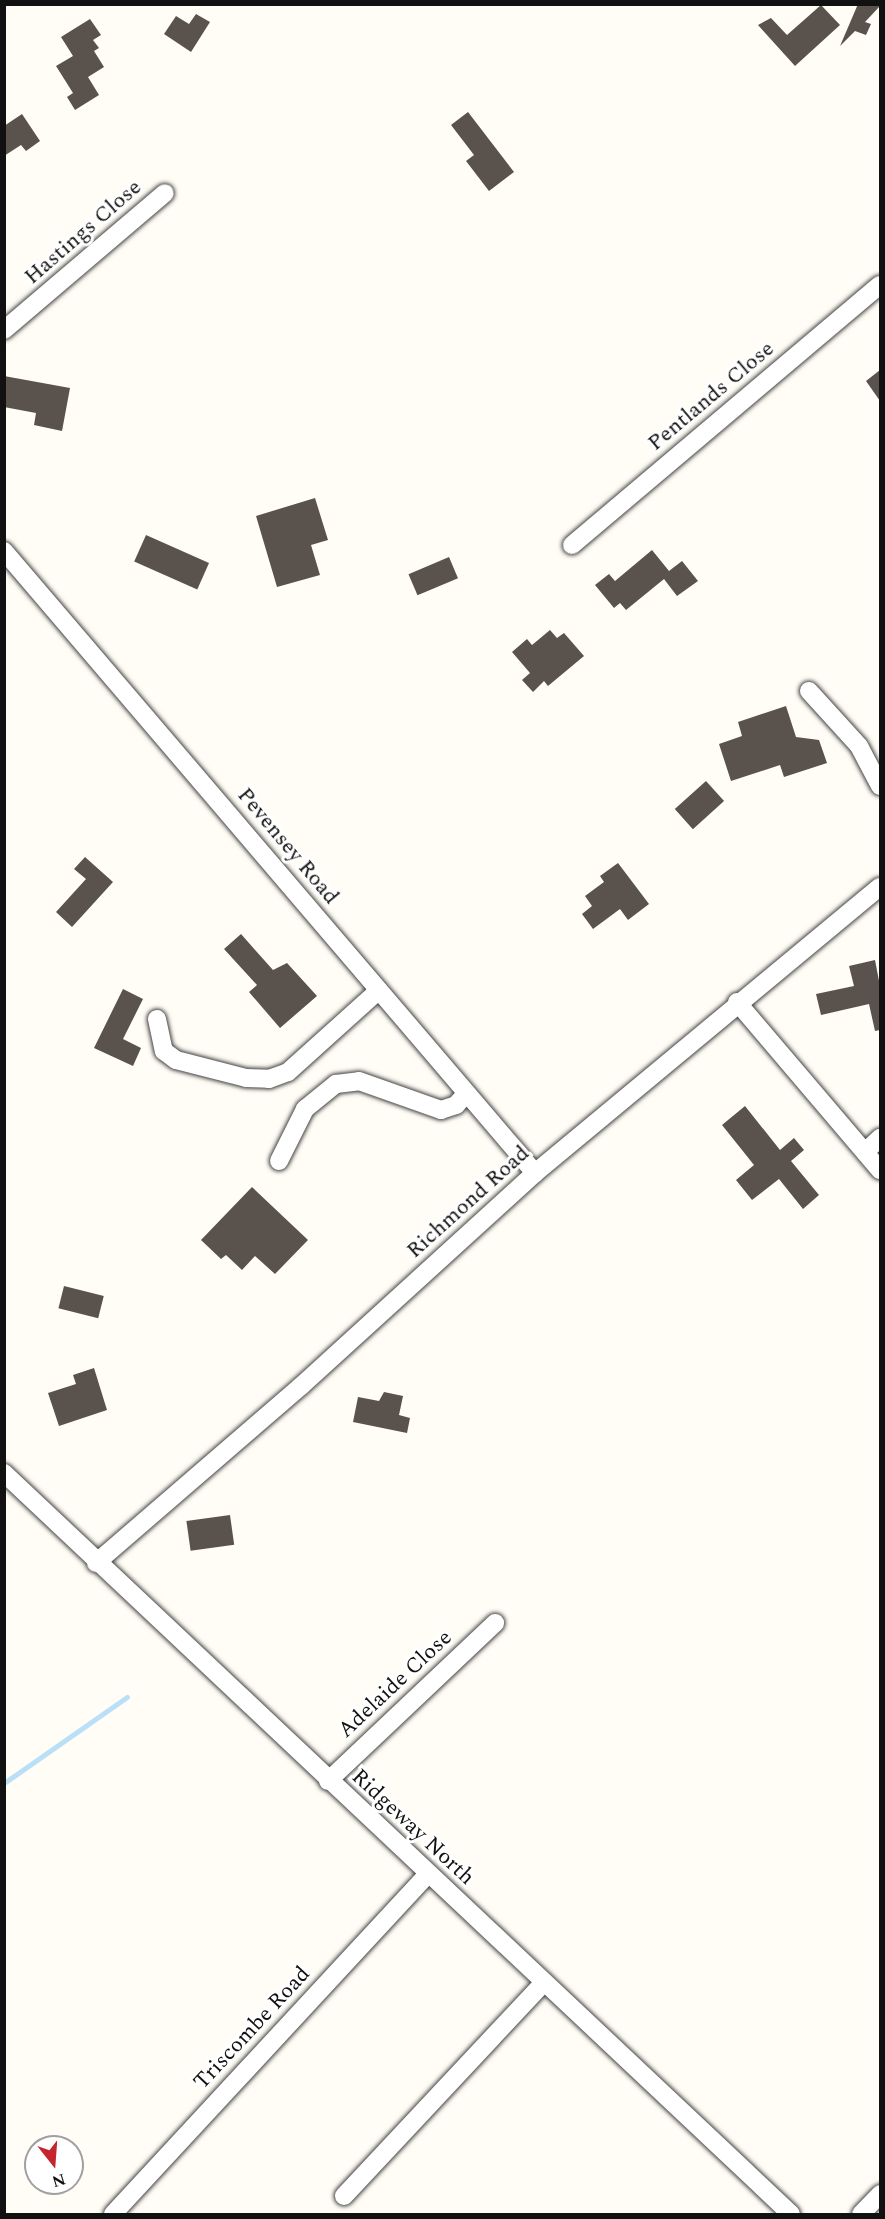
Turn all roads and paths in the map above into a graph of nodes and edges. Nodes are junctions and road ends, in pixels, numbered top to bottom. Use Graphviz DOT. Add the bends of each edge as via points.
graph roads {
  1 [pos="165,193"];
  2 [pos="880,285"];
  3 [pos="4,330"];
  4 [pos="572,545"];
  5 [pos="4,551"];
  6 [pos="809,691"];
  7 [pos="880,786"];
  8 [pos="880,887"];
  9 [pos="379,990"];
  10 [pos="737,1002"];
  11 [pos="157,1019"];
  12 [pos="466,1094"];
  13 [pos="880,1138"];
  14 [pos="865,1152"];
  15 [pos="279,1161"];
  16 [pos="880,1170"];
  17 [pos="536,1173"];
  18 [pos="4,1473"];
  19 [pos="96,1563"];
  20 [pos="495,1623"];
  21 [pos="328,1780"];
  22 [pos="427,1875"];
  23 [pos="544,1982"];
  24 [pos="880,2194"];
  25 [pos="344,2196"];
  26 [pos="124,2211"];
  27 [pos="790,2214"];
  28 [pos="861,2214"];
  1 -- 3 [label="street, Hastings Close"];
  2 -- 4 [label="street, Pentlands Close"];
  5 -- 9 [label="street, Pevensey Road"];
  6 -- 7 [label="street" via="859,746"];
  8 -- 10 [label="street, Richmond Road"];
  9 -- 11 [label="street" via="288,1072 269,1079 246,1078 176,1060 164,1051"];
  9 -- 12 [label="street, Pevensey Road"];
  10 -- 14 [label="street"];
  10 -- 17 [label="street, Richmond Road"];
  12 -- 15 [label="street" via="456,1105 441,1110 359,1081 336,1084 305,1109"];
  12 -- 17 [label="street, Pevensey Road"];
  13 -- 14 [label="street"];
  14 -- 16 [label="street"];
  17 -- 19 [label="street, Richmond Road" via="301,1386"];
  18 -- 19 [label="street, Ridgeway North"];
  19 -- 21 [label="street, Ridgeway North"];
  20 -- 21 [label="street, Adelaide Close"];
  21 -- 22 [label="street, Ridgeway North"];
  22 -- 23 [label="street, Ridgeway North"];
  22 -- 26 [label="street, Triscombe Road"];
  23 -- 25 [label="street"];
  23 -- 27 [label="street, Ridgeway North"];
  24 -- 28 [label="street"];
}
